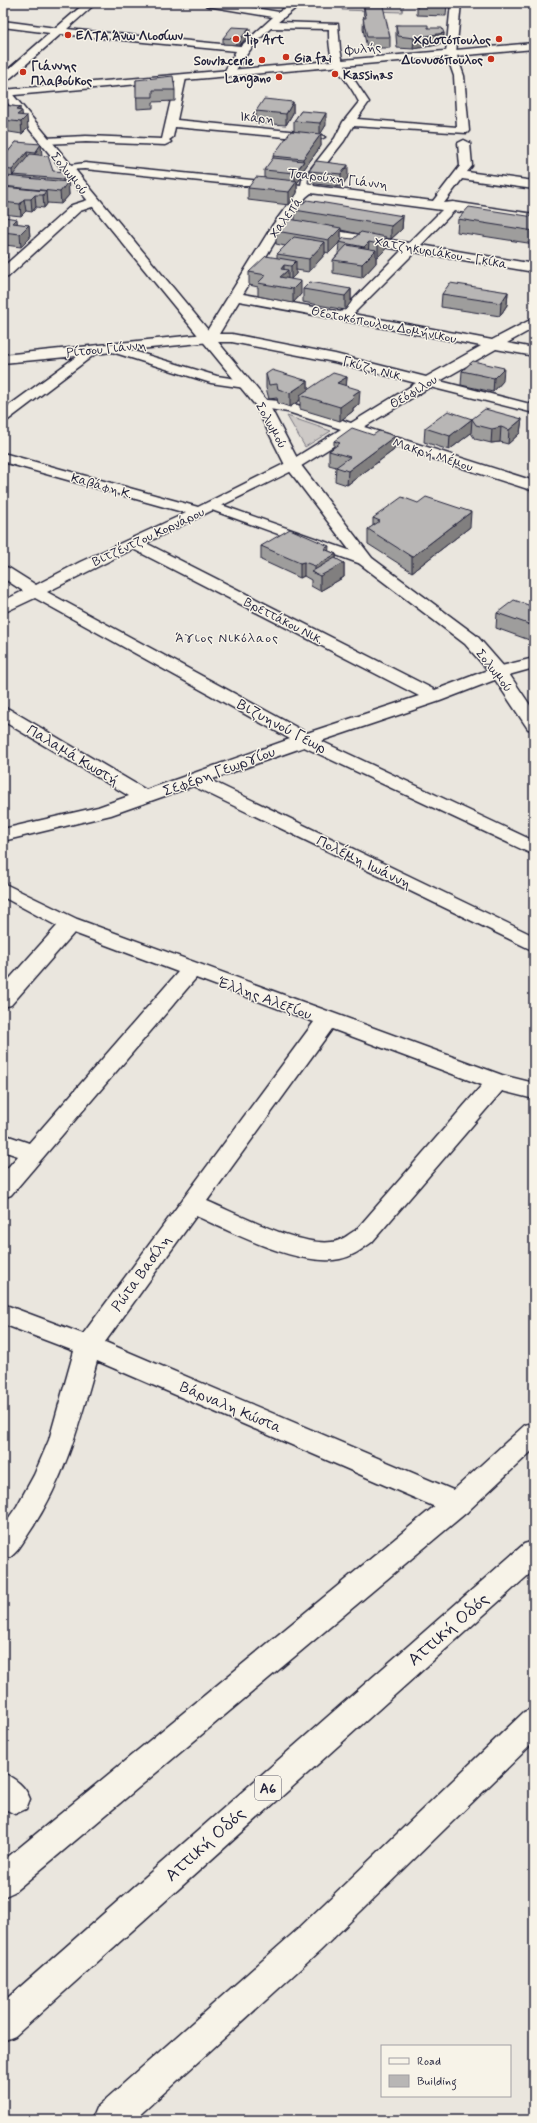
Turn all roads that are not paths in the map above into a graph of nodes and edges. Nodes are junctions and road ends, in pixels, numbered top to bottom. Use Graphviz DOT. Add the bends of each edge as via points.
graph roads {
  1 [pos="91,3"];
  2 [pos="208,3"];
  3 [pos="297,3"];
  4 [pos="456,3"];
  5 [pos="281,15"];
  6 [pos="3,24"];
  7 [pos="272,25"];
  8 [pos="60,31"];
  9 [pos="534,46"];
  10 [pos="243,49"];
  11 [pos="451,53"];
  12 [pos="338,64"];
  13 [pos="228,74"];
  14 [pos="181,78"];
  15 [pos="3,79"];
  16 [pos="4,92"];
  17 [pos="349,122"];
  18 [pos="171,123"];
  19 [pos="340,139"];
  20 [pos="45,141"];
  21 [pos="165,142"];
  22 [pos="464,144"];
  23 [pos="66,168"];
  24 [pos="150,173"];
  25 [pos="460,175"];
  26 [pos="534,185"];
  27 [pos="309,189"];
  28 [pos="94,202"];
  29 [pos="437,204"];
  30 [pos="453,206"];
  31 [pos="534,218"];
  32 [pos="278,226"];
  33 [pos="413,247"];
  34 [pos="10,251"];
  35 [pos="25,252"];
  36 [pos="534,268"];
  37 [pos="3,274"];
  38 [pos="234,296"];
  39 [pos="344,316"];
  40 [pos="534,322"];
  41 [pos="210,338"];
  42 [pos="496,345"];
  43 [pos="109,348"];
  44 [pos="91,350"];
  45 [pos="534,352"];
  46 [pos="3,359"];
  47 [pos="427,382"];
  48 [pos="245,384"];
  49 [pos="262,404"];
  50 [pos="534,409"];
  51 [pos="3,417"];
  52 [pos="353,428"];
  53 [pos="3,457"];
  54 [pos="293,465"];
  55 [pos="534,486"];
  56 [pos="206,509"];
  57 [pos="134,543"];
  58 [pos="366,560"];
  59 [pos="3,571"];
  60 [pos="36,592"];
  61 [pos="3,608"];
  62 [pos="534,663"];
  63 [pos="499,672"];
  64 [pos="434,697"];
  65 [pos="3,713"];
  66 [pos="534,725"];
  67 [pos="305,740"];
  68 [pos="195,780"];
  69 [pos="144,797"];
  70 [pos="8,829"];
  71 [pos="534,849"];
  72 [pos="3,889"];
  73 [pos="70,924"];
  74 [pos="534,944"];
  75 [pos="191,970"];
  76 [pos="3,1000"];
  77 [pos="327,1021"];
  78 [pos="497,1082"];
  79 [pos="534,1091"];
  80 [pos="3,1142"];
  81 [pos="33,1153"];
  82 [pos="3,1189"];
  83 [pos="191,1204"];
  84 [pos="3,1314"];
  85 [pos="88,1346"];
  86 [pos="534,1433"];
  87 [pos="457,1504"];
  88 [pos="4,1546"];
  89 [pos="534,1553"];
  90 [pos="534,1722"];
  91 [pos="3,1881"];
  92 [pos="3,2024"];
  93 [pos="108,2120"];
  1 -- 8 [label="main road"];
  2 -- 5 [label="main road"];
  3 -- 5 [label="main road"];
  4 -- 11 [label="main road"];
  5 -- 7 [label="main road"];
  6 -- 8 [label="main road"];
  7 -- 10 [label="main road"];
  7 -- 12 [label="main road" via="334,26 334,52"];
  8 -- 10 [label="main road"];
  8 -- 15 [label="main road"];
  9 -- 11 [label="main road, Φυλής"];
  10 -- 13 [label="main road"];
  11 -- 12 [label="main road, Φυλής"];
  11 -- 17 [label="main road" via="459,76 463,131"];
  12 -- 13 [label="main road, Φυλής"];
  12 -- 17 [label="main road, Χαλεπά" via="359,91 364,102"];
  13 -- 14 [label="main road, Φυλής"];
  14 -- 16 [label="main road, Φυλής"];
  14 -- 18 [label="main road"];
  16 -- 20 [label="main road, Σολωμού"];
  17 -- 19 [label="main road, Χαλεπά"];
  18 -- 19 [label="main road, Ικάρη"];
  18 -- 21 [label="main road"];
  19 -- 27 [label="main road, Χαλεπά" via="306,182"];
  20 -- 21 [label="main road"];
  20 -- 23 [label="main road, Σολωμού"];
  21 -- 24 [label="main road"];
  22 -- 25 [label="main road" via="466,166"];
  23 -- 24 [label="main road, Τσαρούχη Γιάννη" via="84,166"];
  23 -- 28 [label="main road, Σολωμού"];
  24 -- 27 [label="main road, Τσαρούχη Γιάννη"];
  25 -- 26 [label="main road"];
  25 -- 29 [label="main road"];
  27 -- 29 [label="main road, Τσαρούχη Γιάννη"];
  27 -- 32 [label="main road, Χαλεπά" via="302,194"];
  28 -- 35 [label="main road" via="76,208"];
  28 -- 41 [label="main road, Σολωμού"];
  29 -- 30 [label="main road, Τσαρούχη Γιάννη"];
  30 -- 31 [label="main road, Τσαρούχη Γιάννη"];
  30 -- 33 [label="main road"];
  32 -- 33 [label="main road, Χατζηκυριάκου - Γκίκα"];
  32 -- 38 [label="main road, Χαλεπά"];
  33 -- 36 [label="main road, Χατζηκυριάκου - Γκίκα"];
  33 -- 39 [label="main road"];
  34 -- 35 [label="main road"];
  35 -- 37 [label="main road"];
  38 -- 39 [label="main road, Θεοτοκόπουλου Δομήνικου"];
  38 -- 41 [label="main road, Χαλεπά"];
  39 -- 42 [label="main road, Θεοτοκόπουλου Δομήνικου"];
  40 -- 42 [label="main road, Θεόφιλου"];
  41 -- 43 [label="main road, Ρίτσου Γιάννη"];
  41 -- 47 [label="main road, Γκύζη Νικ." via="232,338 335,358"];
  41 -- 48 [label="main road, Σολωμού"];
  42 -- 45 [label="main road, Θεοτοκόπουλου Δομήνικου"];
  42 -- 47 [label="main road, Θεόφιλου"];
  43 -- 44 [label="main road, Ρίτσου Γιάννη"];
  43 -- 48 [label="main road" via="216,380"];
  44 -- 46 [label="main road, Ρίτσου Γιάννη"];
  44 -- 51 [label="main road"];
  47 -- 50 [label="main road, Γκύζη Νικ."];
  47 -- 52 [label="main road, Θεόφιλου"];
  48 -- 49 [label="main road, Σολωμού"];
  49 -- 52 [label="main road, Μακρή Μέμου" via="290,408"];
  49 -- 54 [label="main road, Σολωμού"];
  52 -- 54 [label="main road, Θεόφιλου"];
  52 -- 55 [label="main road, Μακρή Μέμου"];
  53 -- 56 [label="main road, Καβάφη Κ."];
  54 -- 56 [label="main road, Βιτζέντζου Κορνάρου"];
  54 -- 58 [label="main road, Σολωμού"];
  56 -- 57 [label="main road, Βιτζέντζου Κορνάρου"];
  56 -- 58 [label="lane"];
  57 -- 60 [label="main road, Βιτζέντζου Κορνάρου"];
  57 -- 64 [label="main road, Βρεττάκου Νικ."];
  58 -- 63 [label="main road, Σολωμού" via="471,640"];
  59 -- 60 [label="main road, Βιζυηνού Γεωρ"];
  60 -- 61 [label="main road, Βιτζέντζου Κορνάρου"];
  60 -- 67 [label="main road, Βιζυηνού Γεωρ"];
  62 -- 63 [label="main road, Σεφέρη Γεωργίου"];
  63 -- 64 [label="main road, Σεφέρη Γεωργίου"];
  63 -- 66 [label="main road, Σολωμού"];
  64 -- 67 [label="main road, Σεφέρη Γεωργίου"];
  65 -- 69 [label="main road, Παλαμά Κωστή"];
  67 -- 68 [label="main road, Σεφέρη Γεωργίου"];
  67 -- 71 [label="main road, Βιζυηνού Γεωρ"];
  68 -- 69 [label="main road, Σεφέρη Γεωργίου"];
  68 -- 74 [label="main road, Πολέμη Ιωάννη"];
  69 -- 70 [label="main road, Σεφέρη Γεωργίου" via="104,811"];
  72 -- 73 [label="main road, Έλλης Αλεξίου"];
  73 -- 75 [label="main road, Έλλης Αλεξίου"];
  73 -- 76 [label="main road"];
  75 -- 77 [label="main road, Έλλης Αλεξίου"];
  75 -- 81 [label="main road"];
  77 -- 78 [label="main road, Έλλης Αλεξίου"];
  77 -- 83 [label="main road, Ρώτα Βασίλη"];
  78 -- 79 [label="main road, Έλλης Αλεξίου"];
  78 -- 83 [label="main road" via="364,1236 340,1250 312,1250 278,1241"];
  80 -- 81 [label="main road"];
  81 -- 82 [label="main road"];
  83 -- 85 [label="main road, Ρώτα Βασίλη"];
  84 -- 85 [label="main road, Βάρναλη Κώστα"];
  85 -- 87 [label="main road, Βάρναλη Κώστα"];
  85 -- 88 [label="main road, Ρώτα Βασίλη" via="60,1446 46,1480"];
  86 -- 87 [label="main road"];
  87 -- 91 [label="main road"];
  89 -- 92 [label="main road, Αττική Οδός / Α6"];
  90 -- 93 [label="main road" via="309,1940"];
}
